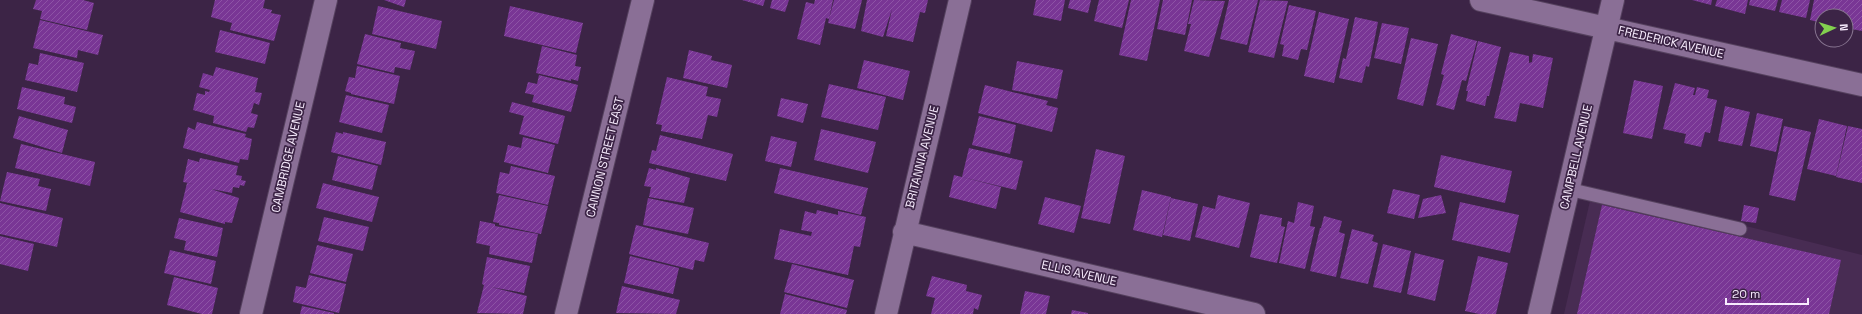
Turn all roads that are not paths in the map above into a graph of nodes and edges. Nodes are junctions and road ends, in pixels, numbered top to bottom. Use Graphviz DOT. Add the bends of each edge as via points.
graph roads {
  1 [pos="326,0"];
  2 [pos="643,0"];
  3 [pos="960,0"];
  4 [pos="1481,0"];
  5 [pos="1613,0"];
  6 [pos="1606,28"];
  7 [pos="1862,85"];
  8 [pos="1568,189"];
  9 [pos="1740,229"];
  10 [pos="904,232"];
  11 [pos="251,314"];
  12 [pos="566,314"];
  13 [pos="886,314"];
  14 [pos="1254,314"];
  15 [pos="1539,314"];
  1 -- 11 [label="street, CAMBRIDGE AVENUE"];
  2 -- 12 [label="street, CANNON STREET EAST"];
  3 -- 10 [label="street, BRITANNIA AVENUE"];
  4 -- 6 [label="street, FREDERICK AVENUE"];
  5 -- 6 [label="street, CAMPBELL AVENUE"];
  6 -- 7 [label="street, FREDERICK AVENUE"];
  6 -- 8 [label="street, CAMPBELL AVENUE"];
  8 -- 9 [label="lane"];
  8 -- 15 [label="street, CAMPBELL AVENUE"];
  10 -- 13 [label="street, BRITANNIA AVENUE"];
  10 -- 14 [label="street, ELLIS AVENUE"];
}
